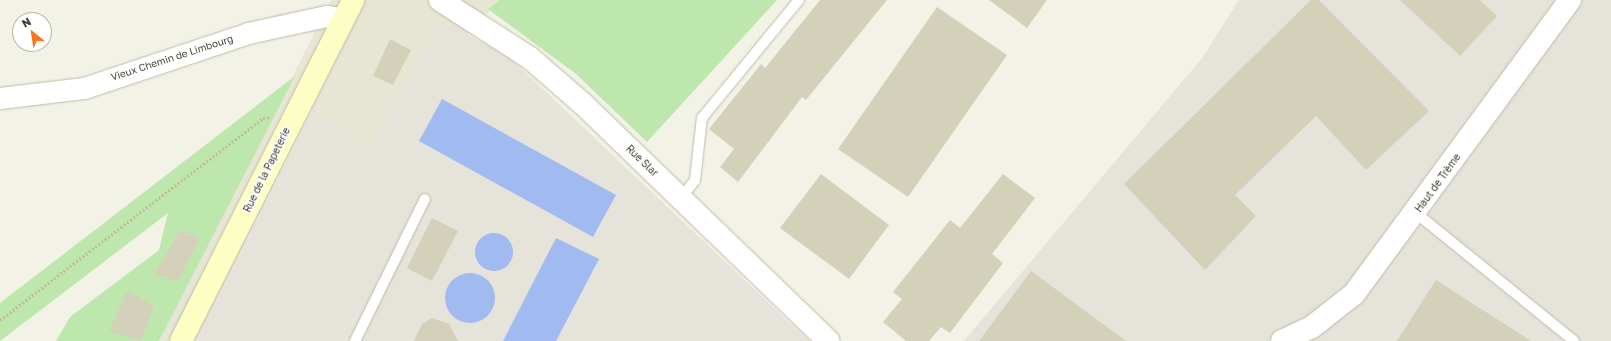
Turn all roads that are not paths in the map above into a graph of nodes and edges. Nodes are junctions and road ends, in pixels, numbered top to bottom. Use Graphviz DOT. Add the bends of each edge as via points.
graph roads {
  1 [pos="440,0"];
  2 [pos="799,0"];
  3 [pos="1570,0"];
  4 [pos="348,9"];
  5 [pos="0,98"];
  6 [pos="681,198"];
  7 [pos="425,199"];
  8 [pos="1416,213"];
  9 [pos="181,341"];
  10 [pos="355,341"];
  11 [pos="828,341"];
  12 [pos="1282,341"];
  13 [pos="1574,341"];
  1 -- 6 [label="street, Rue Slar" via="530,58 583,104"];
  2 -- 6 [label="lane" via="702,118 695,180"];
  3 -- 8 [label="street, Haut de Trème"];
  4 -- 5 [label="street, Vieux Chemin de Limbourg" via="248,33 84,88"];
  4 -- 9 [label="main road, Rue de la Papeterie"];
  6 -- 11 [label="street, Rue Slar"];
  7 -- 10 [label="lane"];
  8 -- 12 [label="street, Haut de Trème" via="1354,294 1312,327"];
  8 -- 13 [label="lane"];
}
